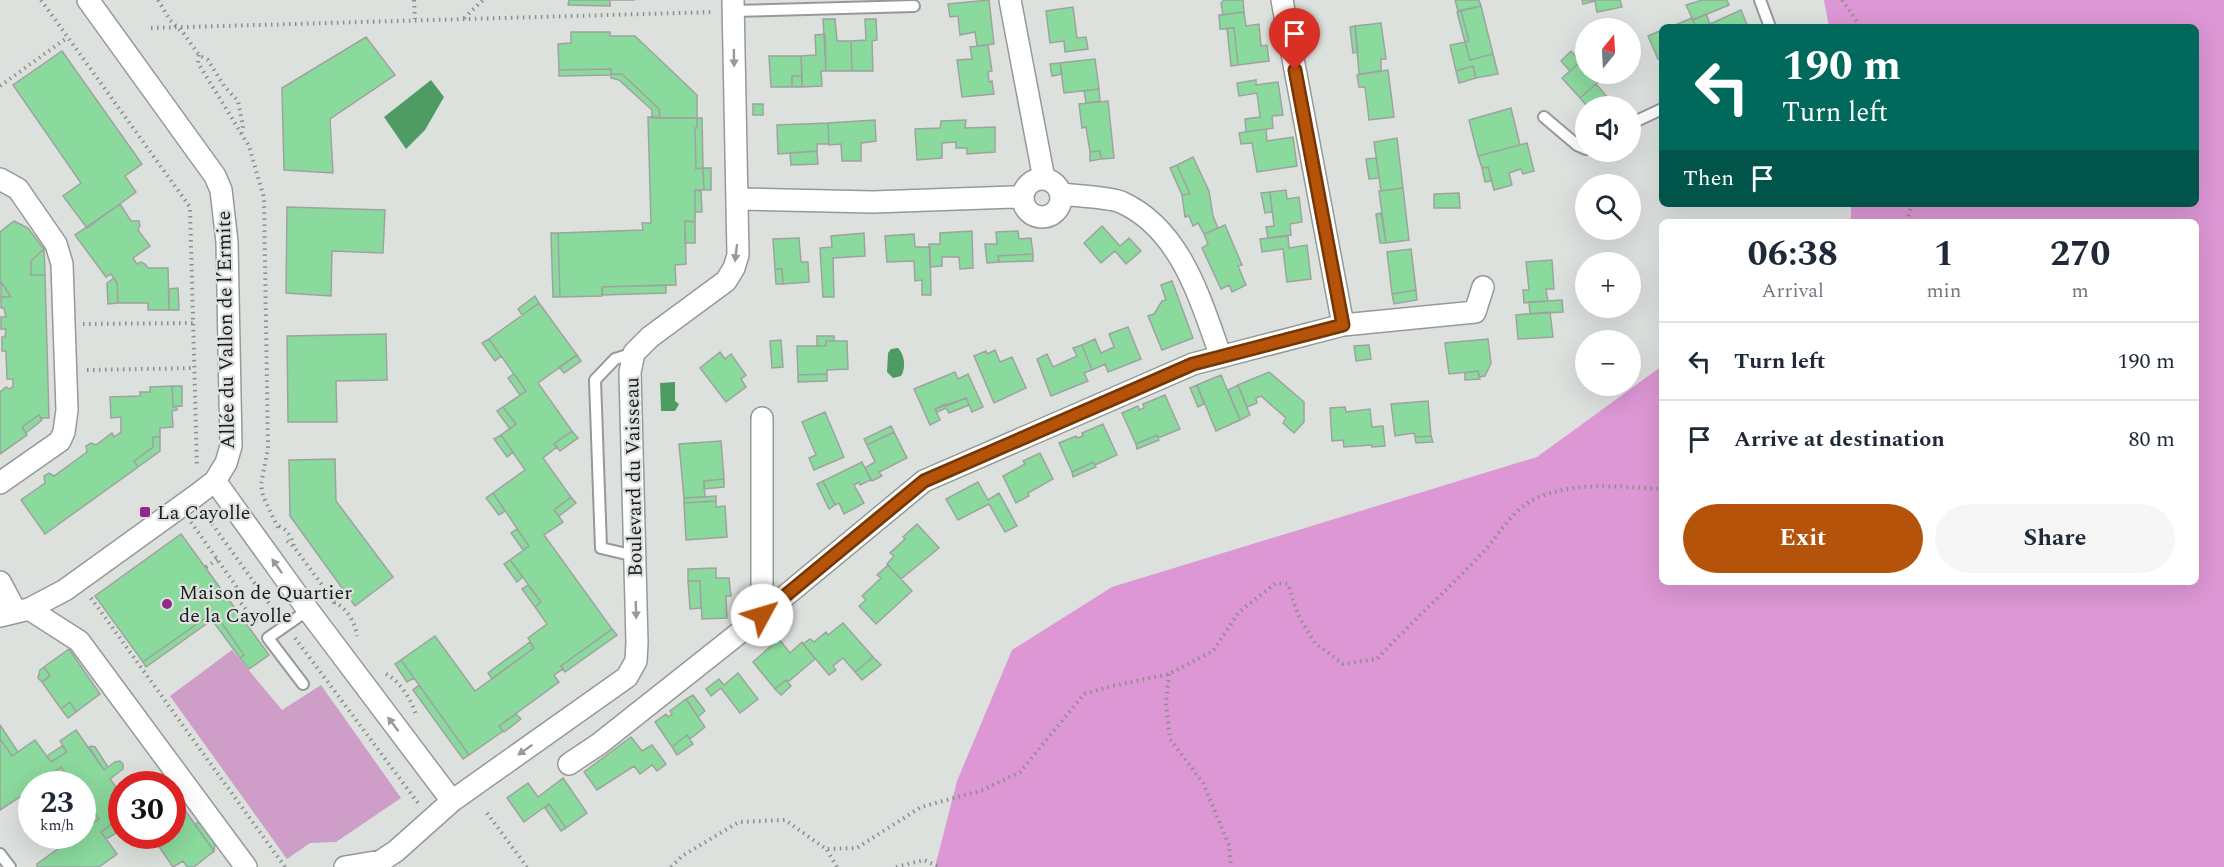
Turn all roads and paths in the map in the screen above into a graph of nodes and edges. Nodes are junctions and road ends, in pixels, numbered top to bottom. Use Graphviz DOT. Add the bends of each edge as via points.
graph roads {
  1 [pos="41,0"];
  2 [pos="88,0"];
  3 [pos="158,0"];
  4 [pos="414,0"];
  5 [pos="483,0"];
  6 [pos="1010,0"];
  7 [pos="1282,0"];
  8 [pos="1760,0"];
  9 [pos="1842,0"];
  10 [pos="733,6"];
  11 [pos="914,6"];
  12 [pos="464,18"];
  13 [pos="415,19"];
  14 [pos="1769,24"];
  15 [pos="1859,24"];
  16 [pos="177,27"];
  17 [pos="151,28"];
  18 [pos="68,37"];
  19 [pos="199,55"];
  20 [pos="0,86"];
  21 [pos="1659,110"];
  22 [pos="1545,117"];
  23 [pos="1641,119"];
  24 [pos="242,133"];
  25 [pos="1575,144"];
  26 [pos="0,179"];
  27 [pos="1044,179"];
  28 [pos="1062,194"];
  29 [pos="1023,198"];
  30 [pos="737,199"];
  31 [pos="1484,287"];
  32 [pos="193,323"];
  33 [pos="99,324"];
  34 [pos="1343,325"];
  35 [pos="634,353"];
  36 [pos="1221,357"];
  37 [pos="194,368"];
  38 [pos="66,370"];
  39 [pos="762,418"];
  40 [pos="215,481"];
  41 [pos="0,483"];
  42 [pos="1659,489"];
  43 [pos="194,497"];
  44 [pos="193,525"];
  45 [pos="634,556"];
  46 [pos="218,559"];
  47 [pos="206,567"];
  48 [pos="78,580"];
  49 [pos="0,582"];
  50 [pos="308,610"];
  51 [pos="15,612"];
  52 [pos="762,615"];
  53 [pos="286,626"];
  54 [pos="357,636"];
  55 [pos="268,638"];
  56 [pos="386,674"];
  57 [pos="1169,674"];
  58 [pos="303,684"];
  59 [pos="416,714"];
  60 [pos="569,764"];
  61 [pos="452,801"];
  62 [pos="419,805"];
  63 [pos="487,813"];
  64 [pos="826,849"];
  65 [pos="0,854"];
  66 [pos="10,867"];
  67 [pos="246,867"];
  68 [pos="285,867"];
  69 [pos="345,867"];
  70 [pos="527,867"];
  71 [pos="670,867"];
  72 [pos="837,867"];
  73 [pos="896,867"];
  74 [pos="940,867"];
  75 [pos="1231,867"];
  1 -- 18 [label="path"];
  2 -- 40 [label="street, Allée du Vallon de l’Ermite" via="215,176 221,190 227,242 231,446"];
  3 -- 16 [label="path"];
  4 -- 13 [label="path"];
  5 -- 12 [label="path"];
  6 -- 27 [label="street"];
  7 -- 34 [label="street"];
  8 -- 14 [label="lane"];
  9 -- 15 [label="path"];
  10 -- 11 [label="lane"];
  10 -- 12 [label="path"];
  10 -- 30 [label="street, Boulevard du Vaisseau, one-way"];
  12 -- 13 [label="path"];
  13 -- 16 [label="path"];
  16 -- 17 [label="path"];
  16 -- 19 [label="path"];
  18 -- 20 [label="path"];
  18 -- 32 [label="path" via="190,207"];
  19 -- 24 [label="path" via="198,63"];
  19 -- 24 [label="path" via="208,60 238,100"];
  21 -- 23 [label="lane"];
  22 -- 25 [label="lane"];
  24 -- 54 [label="path" via="264,198 268,448 261,485 263,496 278,526 284,528 294,547 341,605"];
  26 -- 38 [label="street" via="18,189 56,244 62,264"];
  27 -- 28 [label="street" via="1057,185"];
  27 -- 29 [label="street" via="1029,183"];
  28 -- 29 [label="street" via="1058,209 1044,217 1033,215"];
  28 -- 36 [label="street" via="1120,201 1158,226 1186,266"];
  29 -- 30 [label="street" via="873,202"];
  30 -- 35 [label="street, Boulevard du Vaisseau, one-way" via="738,255 726,281"];
  31 -- 34 [label="street" via="1475,312"];
  32 -- 33 [label="path"];
  32 -- 37 [label="path"];
  34 -- 36 [label="street"];
  35 -- 45 [label="street, Boulevard du Vaisseau" via="630,372"];
  35 -- 45 [label="lane" via="615,359 595,380 601,548"];
  36 -- 52 [label="street" via="1193,364 924,481"];
  37 -- 38 [label="path"];
  37 -- 43 [label="path" via="198,471 187,486"];
  38 -- 41 [label="street" via="67,410 60,441"];
  39 -- 52 [label="street"];
  40 -- 43 [label="street"];
  50 -- 40 [label="street, one-way"];
  42 -- 57 [label="path" via="1589,485 1540,497 1516,510 1484,551 1377,659 1343,664 1315,643 1298,615 1288,584 1276,583 1239,612 1213,651"];
  43 -- 48 [label="street"];
  43 -- 53 [label="path"];
  44 -- 46 [label="path"];
  45 -- 61 [label="street, Boulevard du Vaisseau, one-way" via="636,661 627,677"];
  46 -- 47 [label="path"];
  46 -- 55 [label="path" via="236,586 240,602"];
  48 -- 51 [label="street"];
  48 -- 68 [label="path"];
  49 -- 51 [label="street"];
  50 -- 53 [label="lane"];
  61 -- 50 [label="street, one-way"];
  51 -- 67 [label="street" via="79,642"];
  52 -- 60 [label="street"];
  53 -- 55 [label="lane"];
  53 -- 62 [label="path"];
  55 -- 58 [label="lane"];
  56 -- 59 [label="path" via="394,678"];
  57 -- 64 [label="path" via="1084,694 1020,772 983,790 921,807 857,848"];
  57 -- 75 [label="path" via="1166,703 1170,739 1203,783 1229,845"];
  61 -- 69 [label="street, Boulevard du Vaisseau" via="381,861"];
  63 -- 70 [label="path"];
  64 -- 71 [label="path" via="785,820 739,822"];
  64 -- 72 [label="path"];
  65 -- 66 [label="lane"];
  73 -- 74 [label="path" via="924,860"];
}
